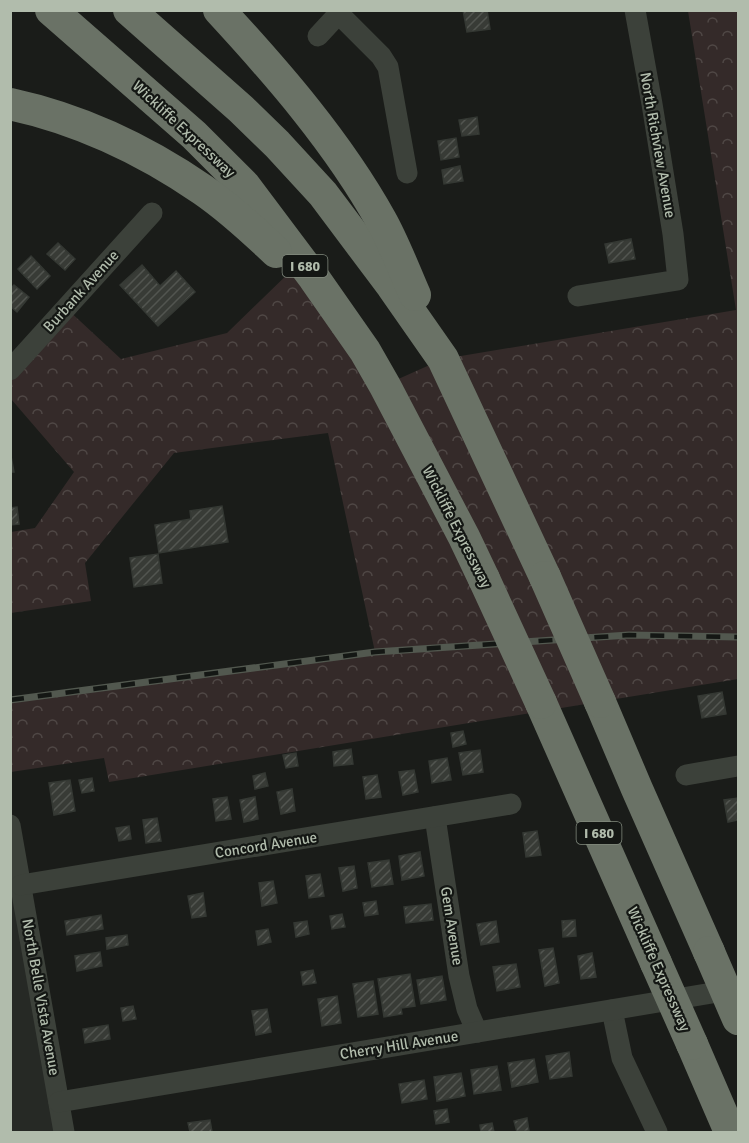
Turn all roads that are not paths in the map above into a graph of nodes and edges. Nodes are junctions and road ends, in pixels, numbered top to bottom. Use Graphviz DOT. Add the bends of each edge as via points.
graph roads {
  1 [pos="51,10"];
  2 [pos="129,10"];
  3 [pos="219,10"];
  4 [pos="635,10"];
  5 [pos="340,12"];
  6 [pos="318,36"];
  7 [pos="10,104"];
  8 [pos="407,173"];
  9 [pos="152,213"];
  10 [pos="578,296"];
  11 [pos="333,305"];
  12 [pos="443,358"];
  13 [pos="10,370"];
  14 [pos="738,766"];
  15 [pos="686,775"];
  16 [pos="511,804"];
  17 [pos="435,817"];
  18 [pos="10,825"];
  19 [pos="21,885"];
  20 [pos="738,989"];
  21 [pos="612,1010"];
  22 [pos="738,1019"];
  23 [pos="477,1032"];
  24 [pos="59,1102"];
  25 [pos="64,1132"];
  26 [pos="657,1132"];
  27 [pos="730,1132"];
  1 -- 11 [label="highway, Wickliffe Expressway / I 680" via="194,135 245,186"];
  2 -- 12 [label="highway" via="241,109 323,194"];
  3 -- 12 [label="highway" via="320,128 355,178 382,221"];
  4 -- 10 [label="street, North Richview Avenue" via="678,280"];
  5 -- 6 [label="street"];
  5 -- 8 [label="street" via="388,67"];
  7 -- 11 [label="highway" via="77,124 168,167 249,226"];
  9 -- 13 [label="street, Burbank Avenue"];
  11 -- 27 [label="highway, Wickliffe Expressway / I 680, bridge" via="385,386 464,537"];
  12 -- 22 [label="highway, bridge" via="545,577"];
  14 -- 15 [label="street"];
  16 -- 17 [label="street, Concord Avenue"];
  17 -- 19 [label="street, Concord Avenue"];
  17 -- 23 [label="street, Gem Avenue" via="459,976"];
  18 -- 19 [label="street, North Belle Vista Avenue"];
  19 -- 24 [label="street, North Belle Vista Avenue"];
  20 -- 21 [label="street, Cherry Hill Avenue"];
  21 -- 23 [label="street, Cherry Hill Avenue"];
  21 -- 26 [label="street" via="622,1058"];
  23 -- 24 [label="street, Cherry Hill Avenue"];
  24 -- 25 [label="street, North Belle Vista Avenue"];
}
